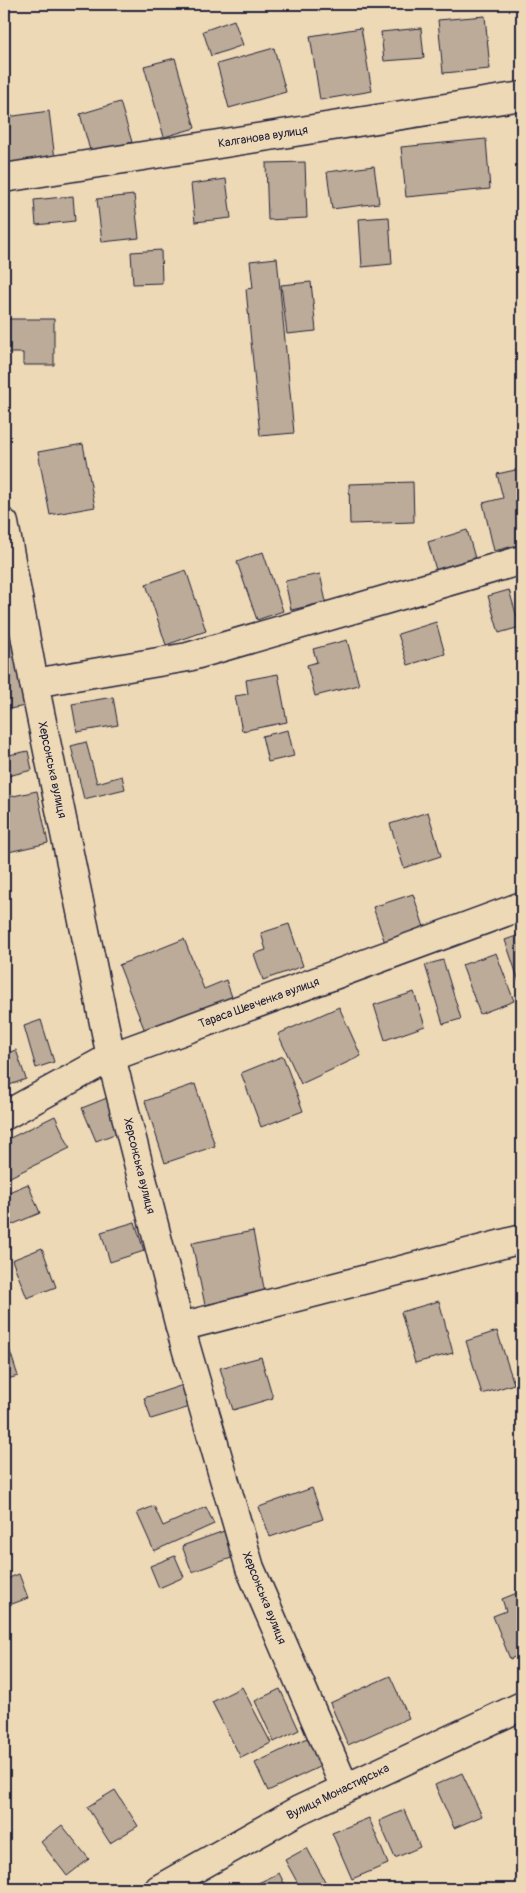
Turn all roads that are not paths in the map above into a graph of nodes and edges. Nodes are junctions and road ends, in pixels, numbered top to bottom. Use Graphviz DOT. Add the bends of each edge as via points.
graph roads {
  1 [pos="522,96"];
  2 [pos="4,178"];
  3 [pos="4,523"];
  4 [pos="522,560"];
  5 [pos="34,683"];
  6 [pos="522,906"];
  7 [pos="111,1057"];
  8 [pos="4,1116"];
  9 [pos="522,1239"];
  10 [pos="180,1327"];
  11 [pos="522,1706"];
  12 [pos="346,1788"];
  13 [pos="159,1889"];
  1 -- 2 [label="street, Калганова вулиця"];
  3 -- 5 [label="street, Херсонська вулиця"];
  4 -- 5 [label="street" via="188,657"];
  5 -- 7 [label="street, Херсонська вулиця"];
  6 -- 7 [label="street, Тараса Шевченка вулиця"];
  7 -- 8 [label="street, Тараса Шевченка вулиця"];
  7 -- 10 [label="street, Херсонська вулиця"];
  9 -- 10 [label="street"];
  10 -- 12 [label="street, Херсонська вулиця" via="250,1568"];
  11 -- 12 [label="street, Вулиця Монастирська"];
  12 -- 13 [label="street, Вулиця Монастирська" via="299,1810"];
}
